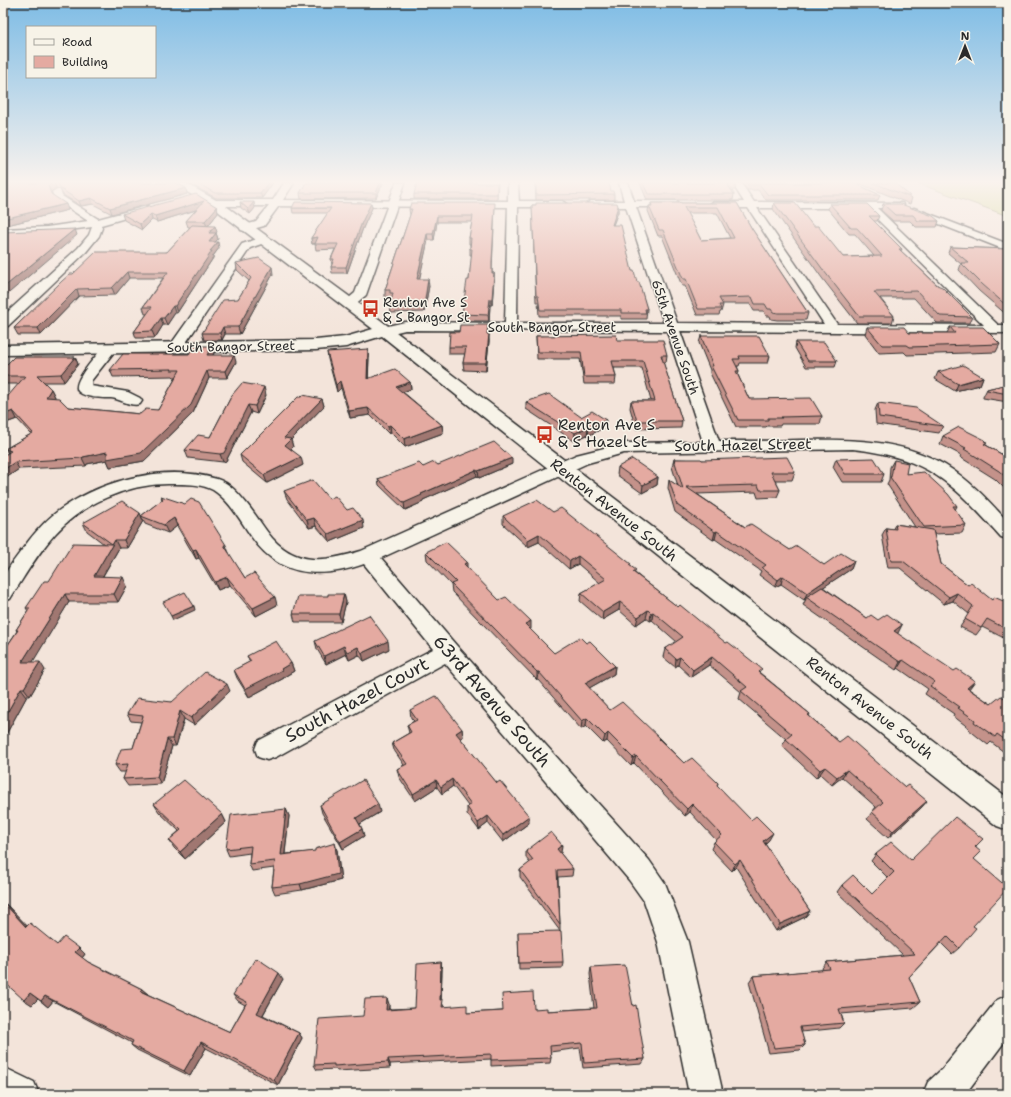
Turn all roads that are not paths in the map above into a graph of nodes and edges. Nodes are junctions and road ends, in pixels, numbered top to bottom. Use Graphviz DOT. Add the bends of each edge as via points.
graph roads {
  1 [pos="95,234"];
  2 [pos="254,234"];
  3 [pos="383,234"];
  4 [pos="512,234"];
  5 [pos="640,234"];
  6 [pos="770,234"];
  7 [pos="900,234"];
  8 [pos="973,234"];
  9 [pos="263,240"];
  10 [pos="1008,248"];
  11 [pos="349,303"];
  12 [pos="3,323"];
  13 [pos="510,327"];
  14 [pos="672,327"];
  15 [pos="833,328"];
  16 [pos="1002,329"];
  17 [pos="384,331"];
  18 [pos="176,347"];
  19 [pos="110,348"];
  20 [pos="3,350"];
  21 [pos="135,400"];
  22 [pos="712,446"];
  23 [pos="561,469"];
  24 [pos="1008,533"];
  25 [pos="368,556"];
  26 [pos="3,594"];
  27 [pos="448,651"];
  28 [pos="267,749"];
  29 [pos="1008,816"];
  30 [pos="1008,1011"];
  31 [pos="3,1084"];
  32 [pos="22,1094"];
  33 [pos="706,1094"];
  34 [pos="940,1094"];
  1 -- 12 [label="street" via="82,250"];
  2 -- 9 [label="main road, Renton Avenue South"];
  3 -- 11 [label="street" via="360,295"];
  4 -- 13 [label="street"];
  5 -- 14 [label="street, 65th Avenue South"];
  6 -- 15 [label="street"];
  7 -- 16 [label="street"];
  8 -- 10 [label="street"];
  9 -- 11 [label="main road, Renton Avenue South"];
  9 -- 18 [label="street" via="246,246"];
  11 -- 17 [label="main road, Renton Avenue South"];
  13 -- 14 [label="street, South Bangor Street"];
  13 -- 17 [label="street, South Bangor Street" via="405,326"];
  14 -- 15 [label="street, South Bangor Street"];
  14 -- 22 [label="street, 65th Avenue South"];
  15 -- 16 [label="street, South Bangor Street"];
  17 -- 18 [label="main road, South Bangor Street" via="332,344"];
  17 -- 23 [label="main road, Renton Avenue South"];
  18 -- 19 [label="main road, South Bangor Street"];
  19 -- 20 [label="main road, South Bangor Street"];
  19 -- 21 [label="street" via="84,380 84,389 121,394"];
  22 -- 23 [label="street, South Hazel Street" via="624,448 589,457"];
  22 -- 24 [label="street, South Hazel Street" via="853,444 914,457 949,474"];
  23 -- 25 [label="street, South Hazel Street"];
  23 -- 29 [label="main road, Renton Avenue South"];
  25 -- 26 [label="street" via="338,566 305,565 291,561 278,555 267,545 229,493 220,486 176,478 135,483 88,500 55,523"];
  25 -- 27 [label="street, 63rd Avenue South"];
  27 -- 28 [label="street, South Hazel Court"];
  27 -- 33 [label="street, 63rd Avenue South" via="639,870 655,893 673,942"];
  30 -- 34 [label="street" via="954,1081"];
  31 -- 32 [label="street"];
}
